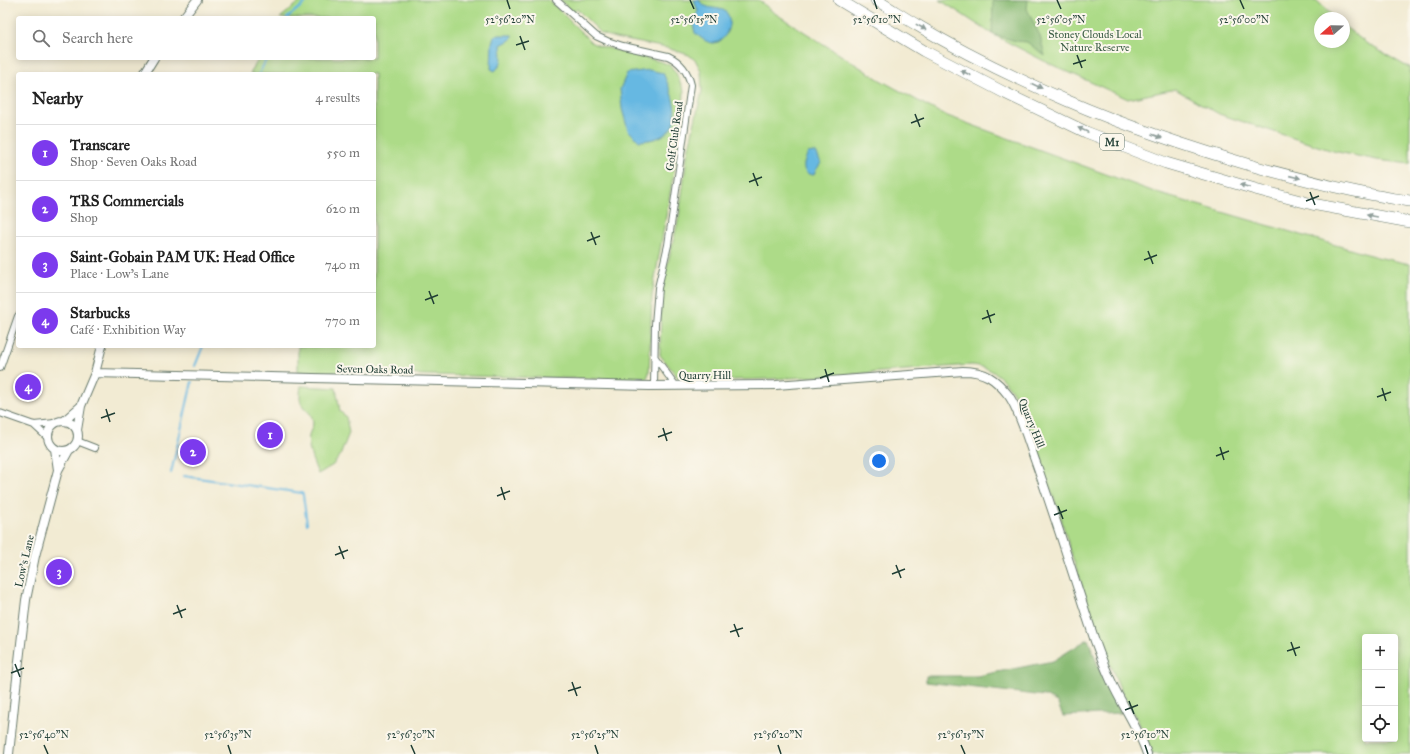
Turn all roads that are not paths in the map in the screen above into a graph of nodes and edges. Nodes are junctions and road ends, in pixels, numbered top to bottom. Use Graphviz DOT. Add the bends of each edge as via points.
graph roads {
  1 [pos="197,0"];
  2 [pos="556,0"];
  3 [pos="839,0"];
  4 [pos="876,0"];
  5 [pos="185,16"];
  6 [pos="153,60"];
  7 [pos="145,72"];
  8 [pos="1410,201"];
  9 [pos="1410,222"];
  10 [pos="16,322"];
  11 [pos="101,348"];
  12 [pos="654,356"];
  13 [pos="0,368"];
  14 [pos="95,373"];
  15 [pos="654,386"];
  16 [pos="676,386"];
  17 [pos="81,406"];
  18 [pos="0,413"];
  19 [pos="64,421"];
  20 [pos="56,423"];
  21 [pos="34,425"];
  22 [pos="77,430"];
  23 [pos="48,438"];
  24 [pos="77,441"];
  25 [pos="95,448"];
  26 [pos="55,449"];
  27 [pos="70,450"];
  28 [pos="58,470"];
  29 [pos="10,754"];
  30 [pos="1147,754"];
  1 -- 5 [label="street"];
  2 -- 12 [label="street, Golf Club Road" via="596,36 675,59 683,66 691,85 673,211 658,288"];
  9 -- 3 [label="highway, M1, one-way" via="1312,204 1255,189 1166,163 1086,132 924,51"];
  4 -- 8 [label="highway, M1, one-way" via="918,26 1004,71 1108,118 1281,174"];
  6 -- 7 [label="street"];
  10 -- 13 [label="street"];
  11 -- 14 [label="street"];
  12 -- 15 [label="street, Golf Club Road"];
  12 -- 16 [label="street"];
  14 -- 15 [label="street, Seven Oaks Road"];
  14 -- 17 [label="street"];
  15 -- 16 [label="street, Quarry Hill"];
  16 -- 30 [label="street, Quarry Hill" via="776,386 963,371 975,371 992,378 1013,403 1055,516 1096,643 1112,683 1144,743"];
  17 -- 19 [label="street"];
  17 -- 22 [label="street"];
  18 -- 21 [label="street"];
  19 -- 20 [label="street"];
  19 -- 22 [label="street" via="72,423"];
  20 -- 21 [label="street"];
  20 -- 23 [label="street" via="49,430"];
  21 -- 23 [label="street"];
  22 -- 24 [label="street"];
  23 -- 26 [label="street, Low's Lane"];
  24 -- 25 [label="street"];
  24 -- 27 [label="street, Low's Lane"];
  26 -- 27 [label="street"];
  26 -- 28 [label="street, Low's Lane"];
  27 -- 28 [label="street, Low's Lane"];
  28 -- 29 [label="street, Low's Lane" via="26,600"];
}
